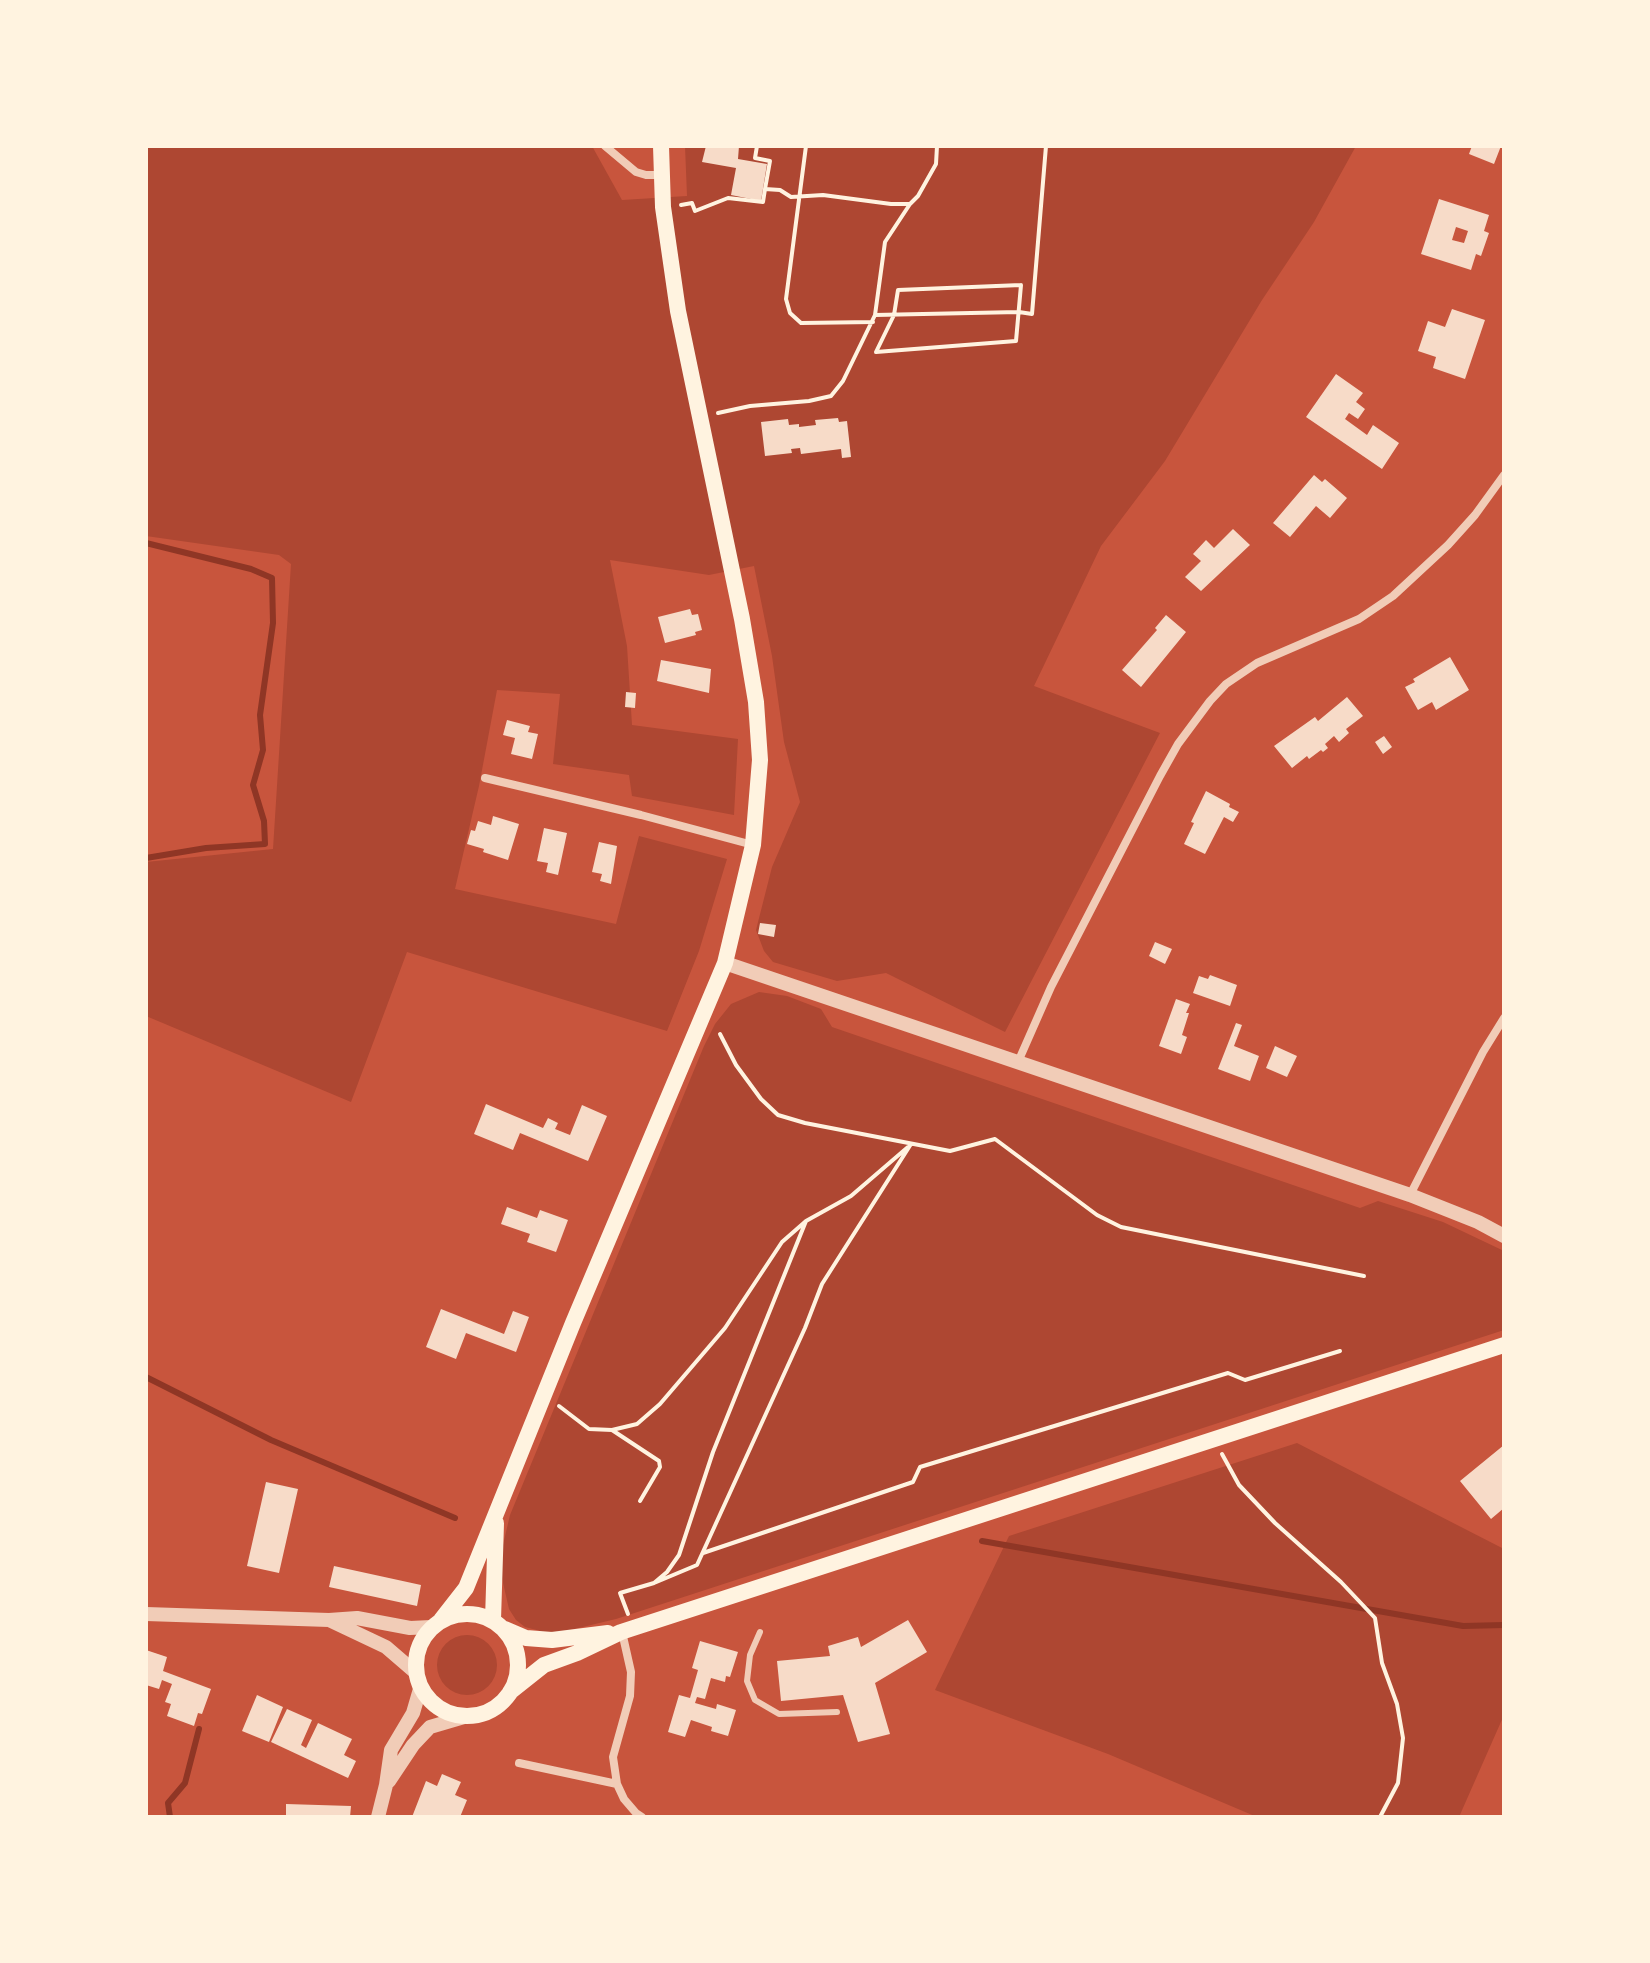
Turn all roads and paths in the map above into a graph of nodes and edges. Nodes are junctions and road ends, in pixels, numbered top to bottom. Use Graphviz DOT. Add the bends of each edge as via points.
graph roads {
  1 [pos="605,146"];
  2 [pos="661,146"];
  3 [pos="757,146"];
  4 [pos="806,146"];
  5 [pos="937,146"];
  6 [pos="1046,146"];
  7 [pos="661,175"];
  8 [pos="765,189"];
  9 [pos="798,197"];
  10 [pos="910,204"];
  11 [pos="678,206"];
  12 [pos="1019,312"];
  13 [pos="875,315"];
  14 [pos="894,315"];
  15 [pos="873,322"];
  16 [pos="701,417"];
  17 [pos="1504,475"];
  18 [pos="485,778"];
  19 [pos="753,845"];
  20 [pos="725,963"];
  21 [pos="1504,1018"];
  22 [pos="720,1034"];
  23 [pos="1018,1062"];
  24 [pos="911,1144"];
  25 [pos="1410,1195"];
  26 [pos="806,1221"];
  27 [pos="1504,1236"];
  28 [pos="1364,1276"];
  29 [pos="1504,1345"];
  30 [pos="1340,1351"];
  31 [pos="559,1406"];
  32 [pos="612,1430"];
  33 [pos="1216,1437"];
  34 [pos="640,1501"];
  35 [pos="496,1514"];
  36 [pos="703,1553"];
  37 [pos="654,1583"];
  38 [pos="146,1614"];
  39 [pos="329,1620"];
  40 [pos="436,1624"];
  41 [pos="498,1624"];
  42 [pos="627,1630"];
  43 [pos="760,1632"];
  44 [pos="415,1672"];
  45 [pos="420,1689"];
  46 [pos="510,1692"];
  47 [pos="837,1712"];
  48 [pos="464,1717"];
  49 [pos="519,1763"];
  50 [pos="617,1784"];
  51 [pos="386,1785"];
  52 [pos="378,1817"];
  53 [pos="642,1817"];
  54 [pos="1380,1817"];
  1 -- 7 [label="street" via="636,172"];
  2 -- 7 [label="main road"];
  3 -- 8 [label="path" via="755,158 770,161"];
  4 -- 9 [label="path"];
  5 -- 10 [label="path" via="936,164"];
  6 -- 12 [label="path" via="1032,314"];
  7 -- 16 [label="main road" via="678,311"];
  8 -- 9 [label="path"];
  8 -- 11 [label="path" via="763,202 728,198 695,211 692,203"];
  9 -- 10 [label="path"];
  9 -- 15 [label="path" via="786,299 790,313 801,323"];
  10 -- 13 [label="path" via="885,242"];
  12 -- 14 [label="path"];
  12 -- 14 [label="path" via="1021,285 898,290"];
  12 -- 14 [label="path" via="1016,341 876,352"];
  13 -- 14 [label="path"];
  13 -- 15 [label="path"];
  15 -- 16 [label="path" via="831,396"];
  16 -- 19 [label="main road" via="756,702 760,774"];
  17 -- 23 [label="street" via="1448,545 1393,596 1359,619 1257,663 1210,701 1160,776"];
  18 -- 19 [label="street"];
  19 -- 20 [label="main road"];
  20 -- 23 [label="street"];
  20 -- 35 [label="main road"];
  21 -- 25 [label="street"];
  22 -- 24 [label="path" via="736,1065 778,1115"];
  23 -- 25 [label="street"];
  24 -- 26 [label="path" via="851,1196"];
  24 -- 28 [label="path" via="950,1151 995,1139 1121,1227"];
  24 -- 36 [label="path" via="822,1284"];
  25 -- 27 [label="street"];
  26 -- 32 [label="path" via="782,1242 725,1328 660,1404 637,1424"];
  26 -- 37 [label="path" via="713,1452 679,1555"];
  29 -- 33 [label="main road"];
  30 -- 36 [label="path" via="1245,1380 1228,1373 920,1467 913,1482"];
  31 -- 32 [label="path" via="589,1429"];
  32 -- 34 [label="path" via="659,1461"];
  33 -- 42 [label="main road"];
  33 -- 54 [label="path" via="1239,1485 1375,1618 1403,1738 1398,1783"];
  35 -- 40 [label="main road" via="466,1588"];
  35 -- 41 [label="main road"];
  36 -- 37 [label="path" via="697,1565"];
  37 -- 42 [label="path" via="620,1593"];
  38 -- 39 [label="street"];
  39 -- 40 [label="street" via="357,1618 410,1628"];
  39 -- 44 [label="street" via="386,1647"];
  40 -- 41 [label="main road" via="467,1613"];
  40 -- 44 [label="main road" via="418,1648"];
  41 -- 42 [label="main road" via="526,1638 552,1640"];
  41 -- 46 [label="main road" via="517,1652"];
  42 -- 46 [label="main road" via="544,1665"];
  42 -- 50 [label="street" via="630,1696 613,1757"];
  43 -- 47 [label="lane" via="747,1681 755,1700 779,1714"];
  44 -- 45 [label="main road"];
  45 -- 48 [label="main road" via="438,1709"];
  45 -- 51 [label="street" via="391,1750"];
  46 -- 48 [label="main road" via="495,1708"];
  48 -- 51 [label="street" via="430,1727"];
  49 -- 50 [label="street"];
  50 -- 53 [label="street"];
  51 -- 52 [label="street"];
}
